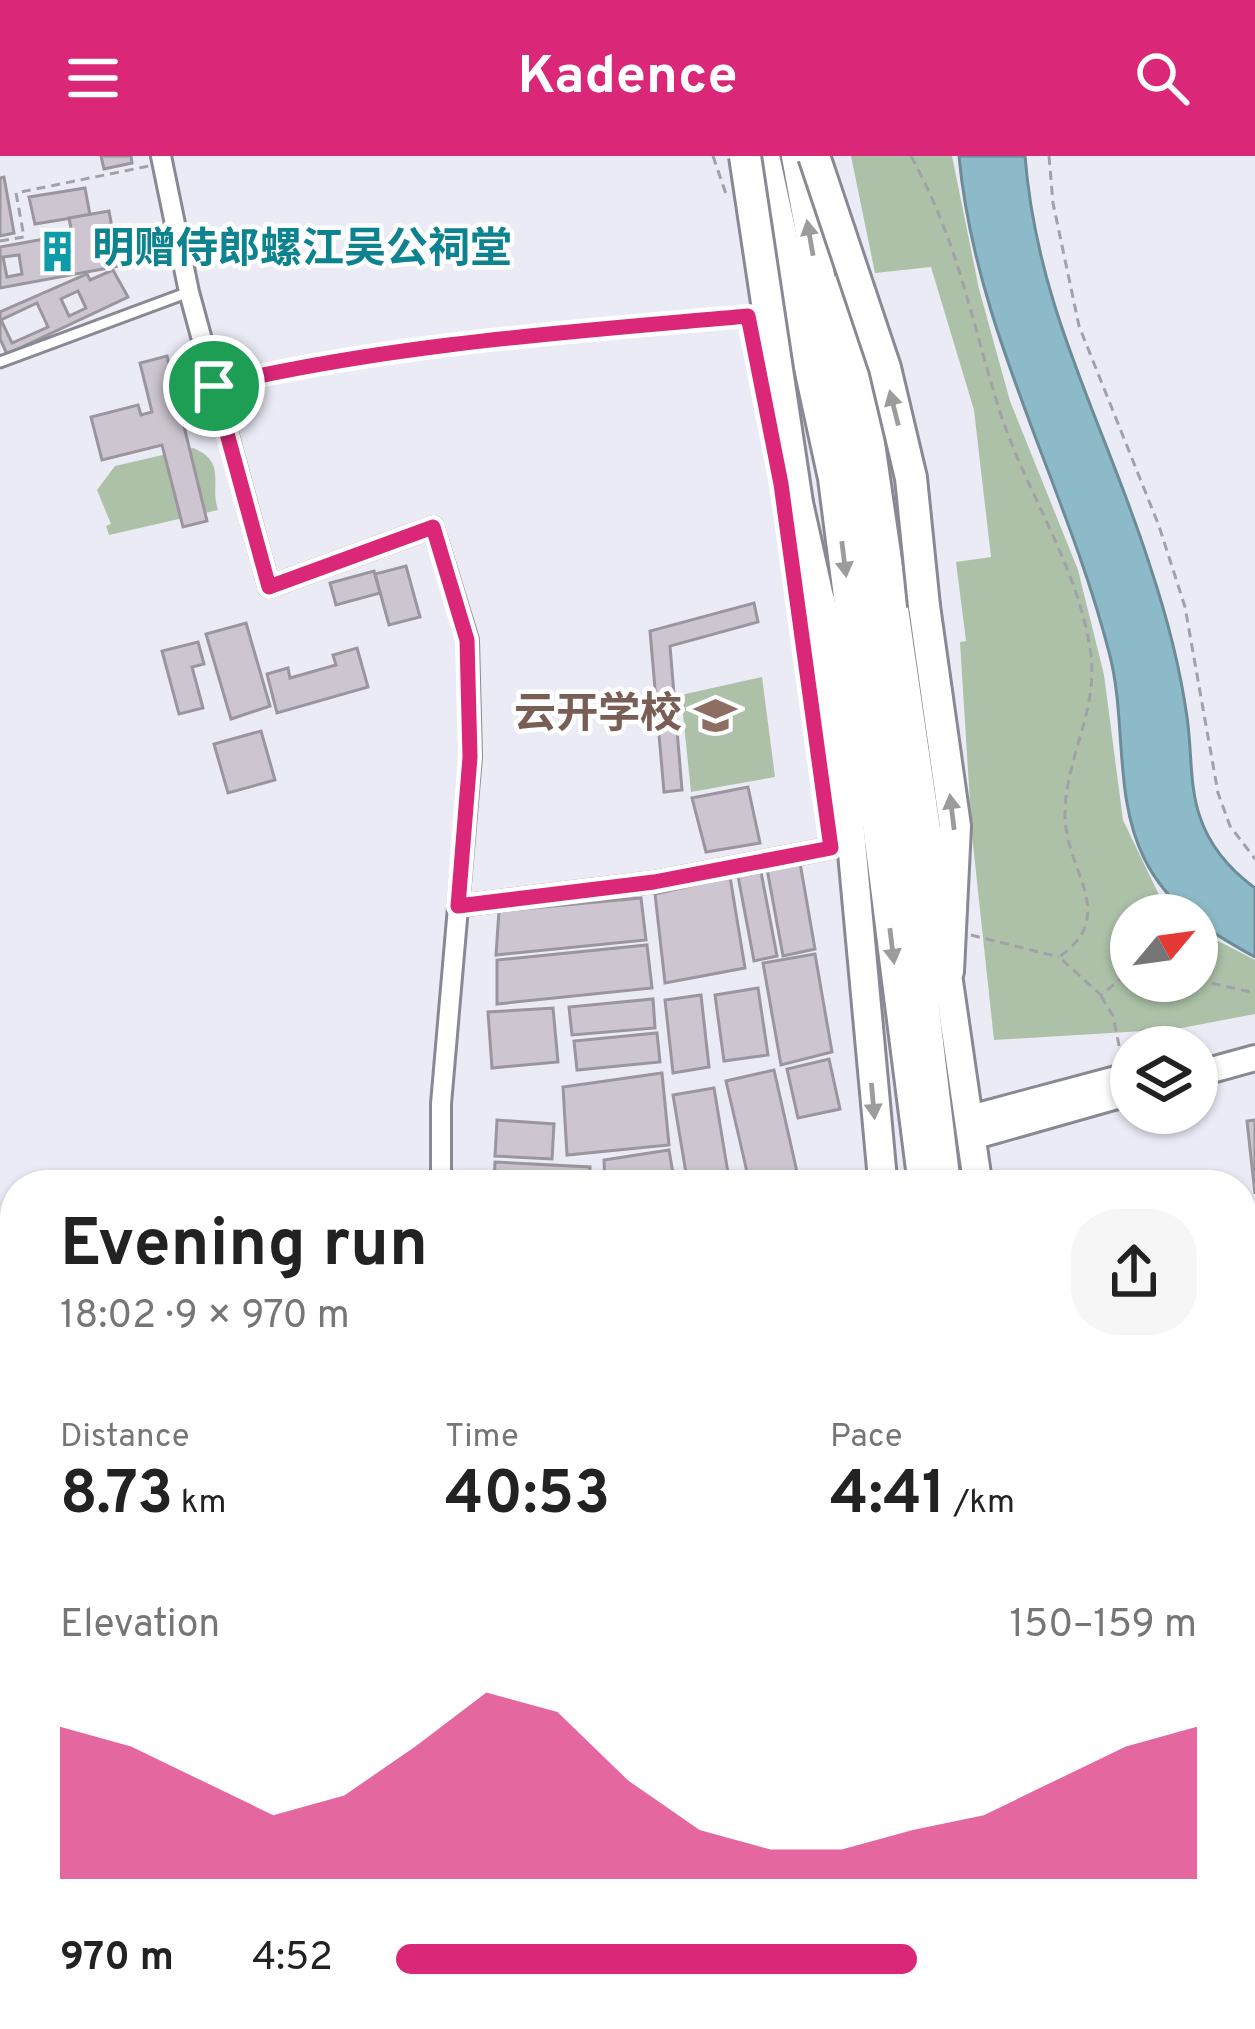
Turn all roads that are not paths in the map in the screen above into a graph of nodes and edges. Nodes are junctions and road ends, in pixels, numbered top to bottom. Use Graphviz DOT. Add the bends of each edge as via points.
graph roads {
  1 [pos="734,156"];
  2 [pos="745,156"];
  3 [pos="764,156"];
  4 [pos="796,156"];
  5 [pos="814,156"];
  6 [pos="830,156"];
  7 [pos="161,160"];
  8 [pos="189,292"];
  9 [pos="0,362"];
  10 [pos="824,620"];
  11 [pos="831,848"];
  12 [pos="458,906"];
  13 [pos="948,970"];
  14 [pos="1255,1041"];
  15 [pos="1218,1051"];
  16 [pos="1255,1058"];
  17 [pos="1218,1068"];
  18 [pos="1110,1087"];
  19 [pos="971,1127"];
  20 [pos="441,1170"];
  21 [pos="882,1170"];
  22 [pos="921,1170"];
  23 [pos="943,1170"];
  24 [pos="976,1170"];
  1 -- 10 [label="main road"];
  2 -- 10 [label="highway, bridge" via="797,503"];
  3 -- 22 [label="highway, one-way" via="834,478"];
  23 -- 4 [label="highway, one-way" via="868,548"];
  13 -- 5 [label="highway, one-way, bridge" via="955,826 911,478"];
  6 -- 13 [label="main road"];
  7 -- 8 [label="street"];
  8 -- 9 [label="lane"];
  8 -- 12 [label="street" via="269,587 433,527 467,640 470,757"];
  10 -- 21 [label="main road, one-way"];
  11 -- 12 [label="street" via="654,882"];
  12 -- 20 [label="street"];
  13 -- 19 [label="main road"];
  14 -- 15 [label="street"];
  16 -- 17 [label="street"];
  18 -- 19 [label="street"];
  19 -- 24 [label="main road"];
}
